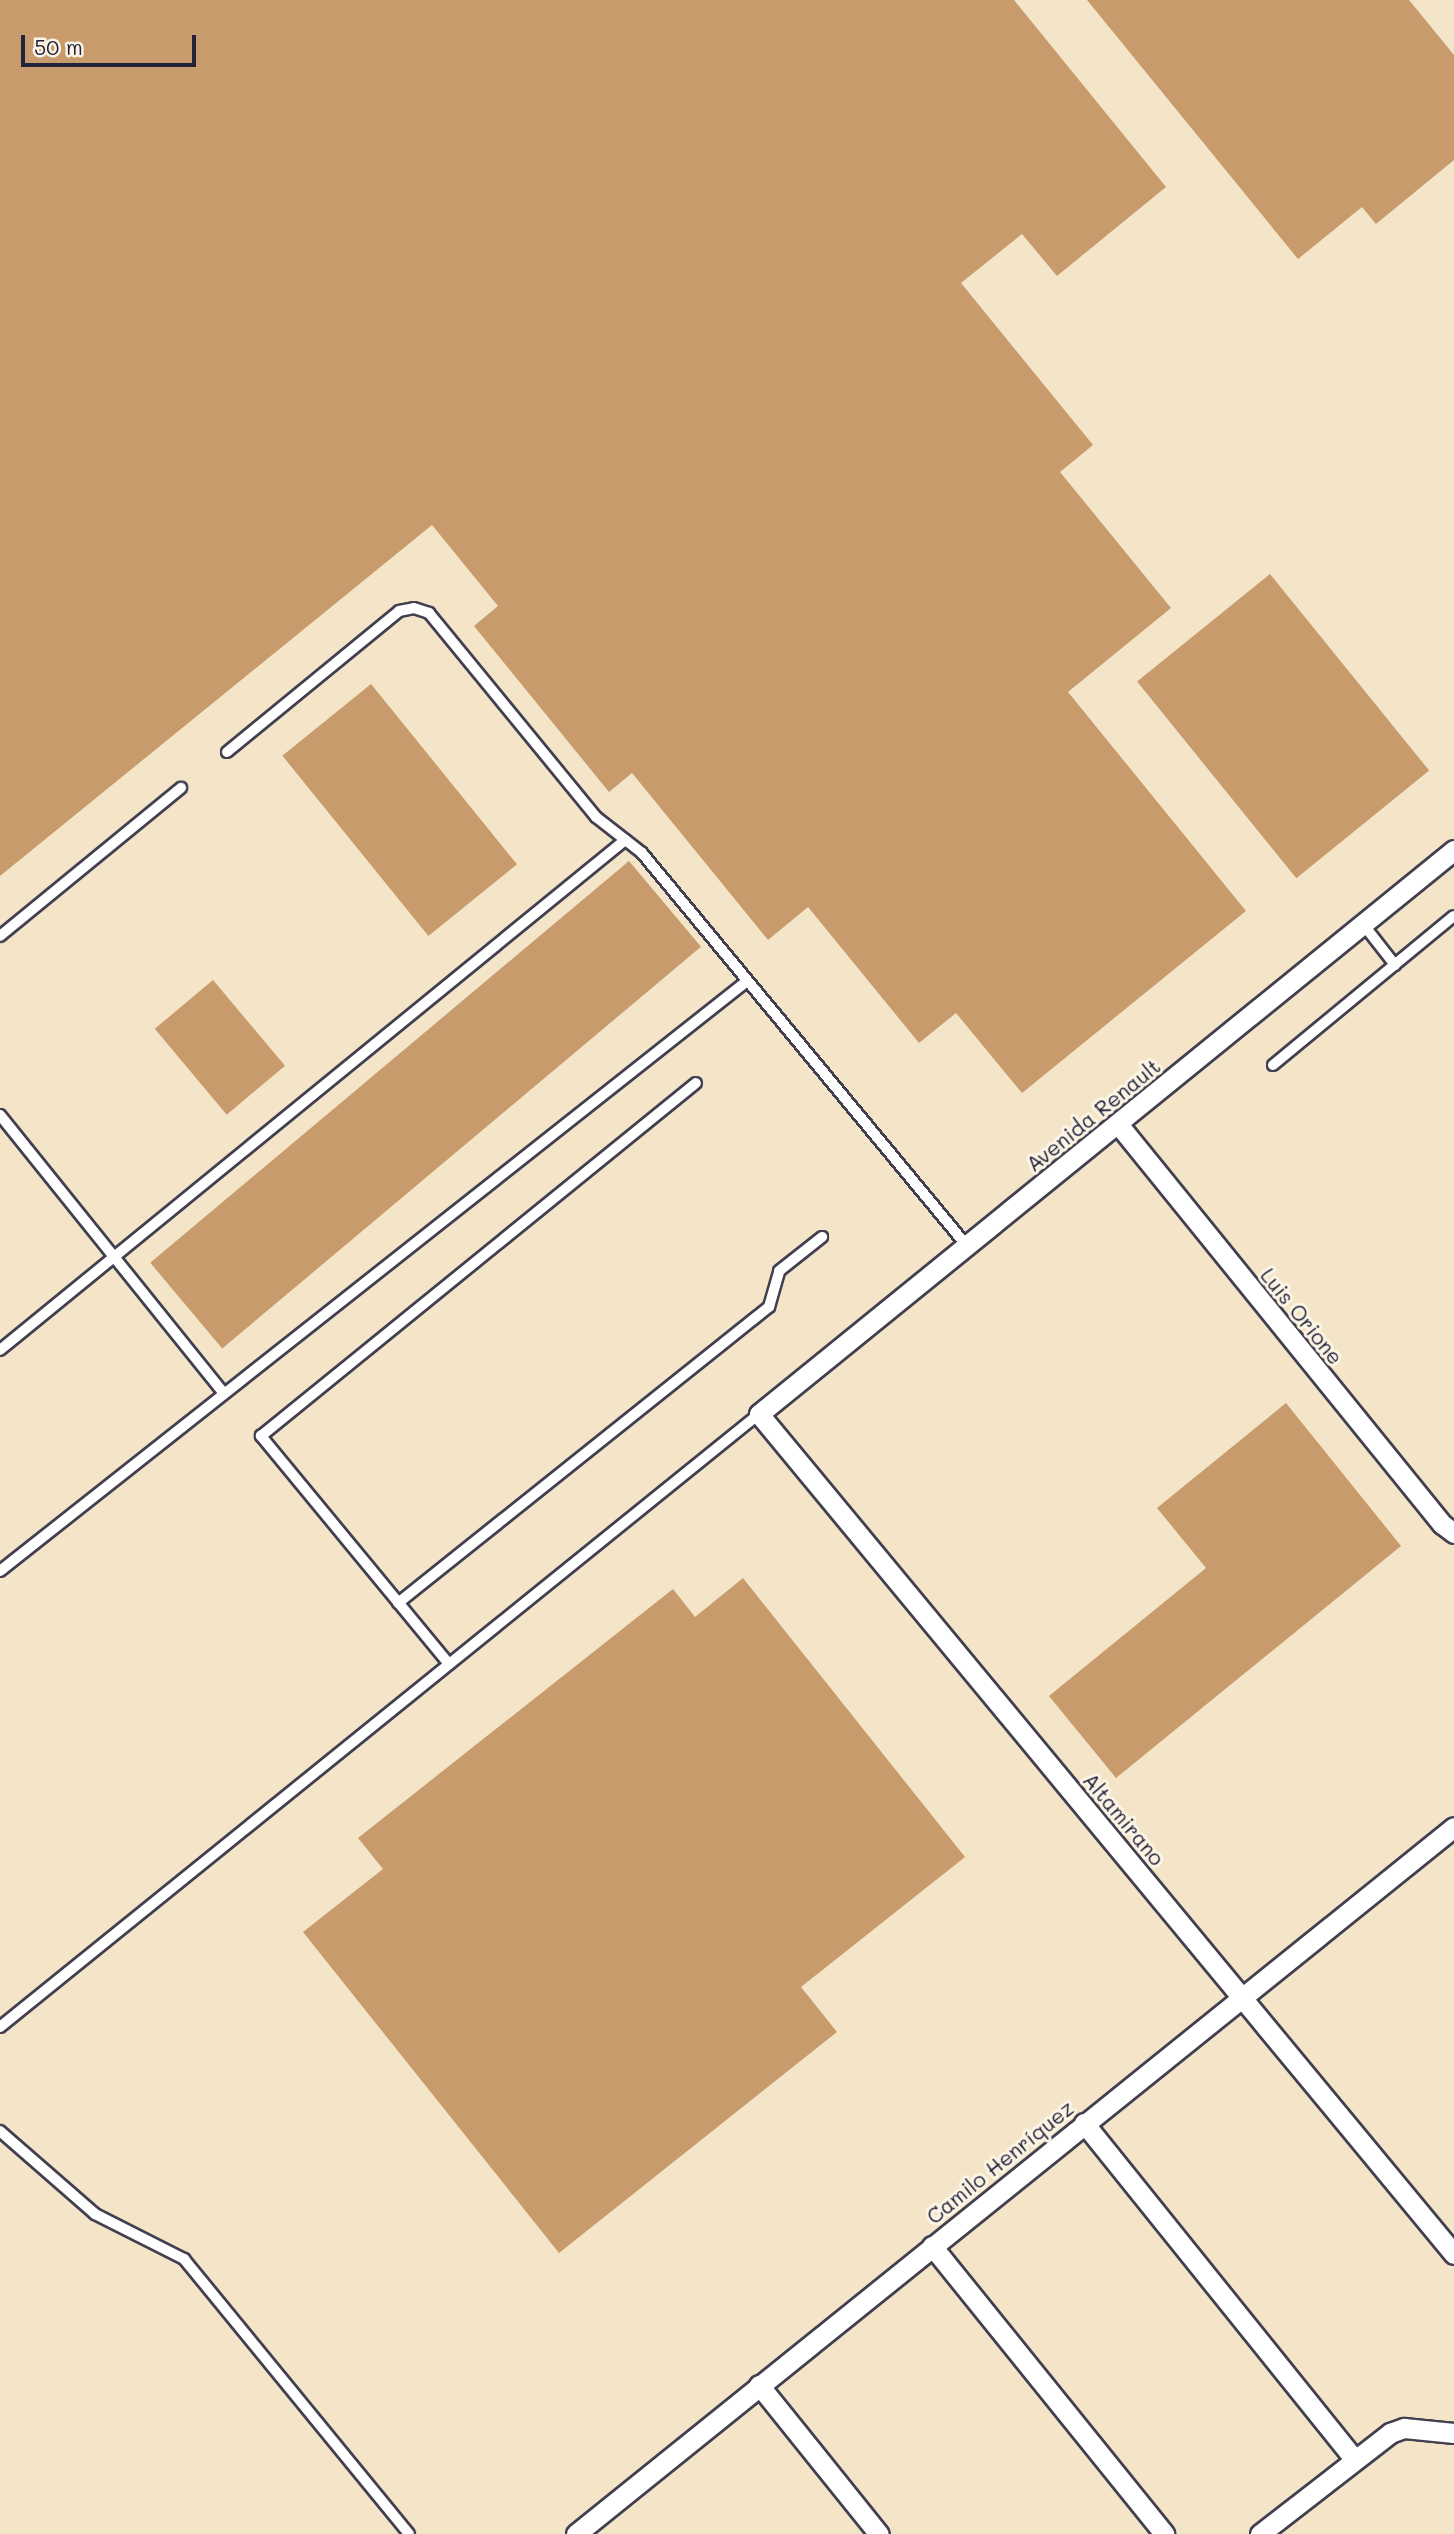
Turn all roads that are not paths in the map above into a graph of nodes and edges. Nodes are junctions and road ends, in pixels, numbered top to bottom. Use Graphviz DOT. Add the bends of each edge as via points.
graph roads {
  1 [pos="227,752"];
  2 [pos="181,788"];
  3 [pos="625,840"];
  4 [pos="1454,850"];
  5 [pos="1454,916"];
  6 [pos="1363,924"];
  7 [pos="0,936"];
  8 [pos="1395,965"];
  9 [pos="747,981"];
  10 [pos="1273,1065"];
  11 [pos="696,1083"];
  12 [pos="0,1115"];
  13 [pos="1118,1124"];
  14 [pos="822,1237"];
  15 [pos="967,1246"];
  16 [pos="115,1258"];
  17 [pos="0,1350"];
  18 [pos="223,1392"];
  19 [pos="759,1414"];
  20 [pos="1454,1533"];
  21 [pos="1,1569"];
  22 [pos="398,1603"];
  23 [pos="449,1664"];
  24 [pos="1454,1827"];
  25 [pos="1241,1996"];
  26 [pos="0,2026"];
  27 [pos="1084,2123"];
  28 [pos="0,2130"];
  29 [pos="932,2246"];
  30 [pos="1454,2254"];
  31 [pos="759,2385"];
  32 [pos="1454,2432"];
  33 [pos="1354,2459"];
  34 [pos="587,2530"];
  35 [pos="409,2534"];
  36 [pos="880,2534"];
  37 [pos="1164,2534"];
  38 [pos="1260,2534"];
  1 -- 3 [label="lane" via="399,611 414,608 429,613 596,817"];
  2 -- 7 [label="lane"];
  3 -- 9 [label="lane" via="642,853"];
  3 -- 16 [label="lane"];
  4 -- 6 [label="street, Avenida Renault"];
  5 -- 8 [label="lane"];
  6 -- 8 [label="lane"];
  6 -- 13 [label="street, Avenida Renault"];
  8 -- 10 [label="lane"];
  9 -- 15 [label="lane"];
  9 -- 18 [label="lane"];
  11 -- 22 [label="lane" via="261,1436"];
  12 -- 16 [label="lane"];
  13 -- 15 [label="street, Avenida Renault"];
  13 -- 20 [label="street, Luis Orione" via="1442,1524"];
  14 -- 22 [label="lane" via="779,1271 769,1307"];
  15 -- 19 [label="street, Avenida Renault"];
  16 -- 17 [label="lane"];
  16 -- 18 [label="lane"];
  18 -- 21 [label="lane"];
  19 -- 23 [label="lane"];
  19 -- 25 [label="street, Altamirano"];
  22 -- 23 [label="lane"];
  23 -- 26 [label="lane"];
  24 -- 25 [label="street, Camilo Henríquez"];
  25 -- 27 [label="street, Camilo Henríquez"];
  25 -- 30 [label="street, Altamirano"];
  27 -- 29 [label="street, Camilo Henríquez"];
  27 -- 33 [label="street"];
  28 -- 35 [label="lane" via="95,2214 184,2259"];
  29 -- 31 [label="street, Camilo Henríquez"];
  29 -- 37 [label="street"];
  31 -- 34 [label="street, Camilo Henríquez"];
  31 -- 36 [label="street"];
  32 -- 33 [label="street" via="1404,2428 1374,2442"];
  33 -- 38 [label="street"];
}
